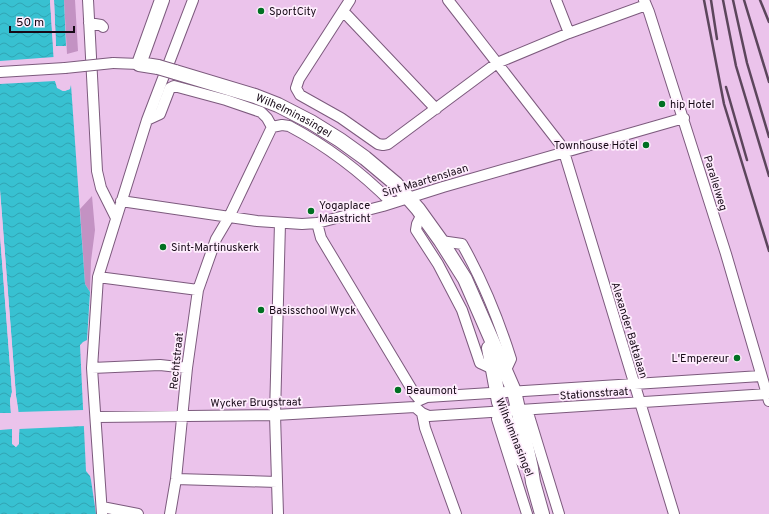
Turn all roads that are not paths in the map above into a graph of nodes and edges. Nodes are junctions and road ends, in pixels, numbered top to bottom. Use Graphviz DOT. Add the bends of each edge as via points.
graph roads {
  1 [pos="88,0"];
  2 [pos="96,0"];
  3 [pos="162,0"];
  4 [pos="193,0"];
  5 [pos="350,0"];
  6 [pos="448,0"];
  7 [pos="556,0"];
  8 [pos="645,2"];
  9 [pos="344,11"];
  10 [pos="89,19"];
  11 [pos="103,27"];
  12 [pos="569,33"];
  13 [pos="497,63"];
  14 [pos="139,64"];
  15 [pos="0,72"];
  16 [pos="436,109"];
  17 [pos="684,118"];
  18 [pos="143,119"];
  19 [pos="272,127"];
  20 [pos="564,152"];
  21 [pos="409,198"];
  22 [pos="121,201"];
  23 [pos="392,203"];
  24 [pos="422,214"];
  25 [pos="229,217"];
  26 [pos="116,218"];
  27 [pos="280,223"];
  28 [pos="317,223"];
  29 [pos="441,241"];
  30 [pos="98,277"];
  31 [pos="198,290"];
  32 [pos="92,368"];
  33 [pos="187,368"];
  34 [pos="499,370"];
  35 [pos="761,376"];
  36 [pos="634,384"];
  37 [pos="514,391"];
  38 [pos="497,393"];
  39 [pos="768,397"];
  40 [pos="640,402"];
  41 [pos="419,407"];
  42 [pos="519,410"];
  43 [pos="503,412"];
  44 [pos="275,415"];
  45 [pos="182,416"];
  46 [pos="97,417"];
  47 [pos="176,480"];
  48 [pos="277,482"];
  49 [pos="533,482"];
  50 [pos="102,511"];
  51 [pos="138,514"];
  52 [pos="170,514"];
  53 [pos="278,514"];
  54 [pos="456,514"];
  55 [pos="527,514"];
  56 [pos="542,514"];
  57 [pos="558,514"];
  58 [pos="674,514"];
  1 -- 10 [label="street"];
  2 -- 10 [label="street"];
  3 -- 14 [label="street"];
  4 -- 18 [label="street"];
  5 -- 9 [label="street"];
  6 -- 13 [label="street, Alexander Battalaan"];
  7 -- 12 [label="street"];
  8 -- 12 [label="street"];
  8 -- 17 [label="street, Parallelweg"];
  9 -- 16 [label="street"];
  9 -- 16 [label="street, Wilhelminasingel" via="298,79 296,88 300,95 383,145"];
  10 -- 11 [label="street"];
  10 -- 26 [label="street" via="97,171 103,192"];
  12 -- 13 [label="street"];
  13 -- 16 [label="street"];
  13 -- 20 [label="street, Alexander Battalaan"];
  14 -- 15 [label="street, bridge" via="113,63"];
  14 -- 21 [label="street, Wilhelminasingel, bridge" via="175,72 278,105 311,122 352,149 393,181"];
  17 -- 20 [label="street, Sint Maartenslaan"];
  17 -- 35 [label="street, Parallelweg"];
  18 -- 19 [label="street, Wilhelminasingel" via="160,114 170,88 174,86 260,112 268,118"];
  18 -- 22 [label="street"];
  19 -- 23 [label="street, Wilhelminasingel" via="289,126 328,149"];
  19 -- 25 [label="street, Rechtstraat"];
  20 -- 21 [label="street, Sint Maartenslaan"];
  20 -- 36 [label="street, Alexander Battalaan"];
  21 -- 23 [label="street, Sint Maartenslaan"];
  21 -- 24 [label="street, Wilhelminasingel"];
  22 -- 25 [label="street, Sint Maartenslaan"];
  22 -- 26 [label="street"];
  23 -- 28 [label="street, Sint Maartenslaan"];
  24 -- 29 [label="street, Wilhelminasingel"];
  24 -- 34 [label="street, Wilhelminasingel" via="416,227 418,233 462,310 480,363"];
  25 -- 27 [label="street, Sint Maartenslaan"];
  25 -- 31 [label="street, Rechtstraat" via="216,239"];
  26 -- 30 [label="street"];
  27 -- 28 [label="street, Sint Maartenslaan"];
  27 -- 44 [label="street"];
  28 -- 41 [label="street" via="321,238 414,393"];
  29 -- 34 [label="street, Wilhelminasingel" via="465,279 476,303"];
  29 -- 34 [label="street, Wilhelminasingel" via="462,244 482,280 511,359"];
  30 -- 31 [label="street"];
  30 -- 32 [label="street"];
  31 -- 33 [label="street, Rechtstraat"];
  32 -- 33 [label="street" via="160,365"];
  32 -- 46 [label="street"];
  33 -- 45 [label="street, Rechtstraat"];
  34 -- 37 [label="street, Wilhelminasingel"];
  34 -- 38 [label="street, Wilhelminasingel"];
  35 -- 36 [label="street, Stationsstraat"];
  35 -- 39 [label="street, Parallelweg"];
  36 -- 37 [label="street, Stationsstraat"];
  36 -- 40 [label="street, Alexander Battalaan"];
  37 -- 38 [label="street, Stationsstraat"];
  37 -- 42 [label="street, Wilhelminasingel"];
  38 -- 41 [label="street, Stationsstraat" via="427,397"];
  38 -- 43 [label="street, Wilhelminasingel"];
  39 -- 40 [label="street, Stationsstraat"];
  40 -- 42 [label="street, Stationsstraat"];
  40 -- 58 [label="street, Alexander Battalaan"];
  41 -- 43 [label="street, Stationsstraat" via="429,416"];
  41 -- 44 [label="street, Wycker Brugstraat"];
  41 -- 54 [label="street"];
  42 -- 43 [label="street, Stationsstraat"];
  42 -- 49 [label="street, Wilhelminasingel"];
  42 -- 57 [label="street, Wilhelminasingel" via="529,416"];
  43 -- 49 [label="street, Wilhelminasingel"];
  43 -- 55 [label="street" via="497,419"];
  44 -- 45 [label="street, Wycker Brugstraat"];
  44 -- 48 [label="street"];
  45 -- 46 [label="street, Wycker Brugstraat"];
  45 -- 47 [label="street, Rechtstraat"];
  46 -- 50 [label="street"];
  47 -- 48 [label="street"];
  47 -- 52 [label="street, Rechtstraat"];
  48 -- 53 [label="street"];
  49 -- 56 [label="street, Wilhelminasingel"];
  50 -- 51 [label="street"];
}
